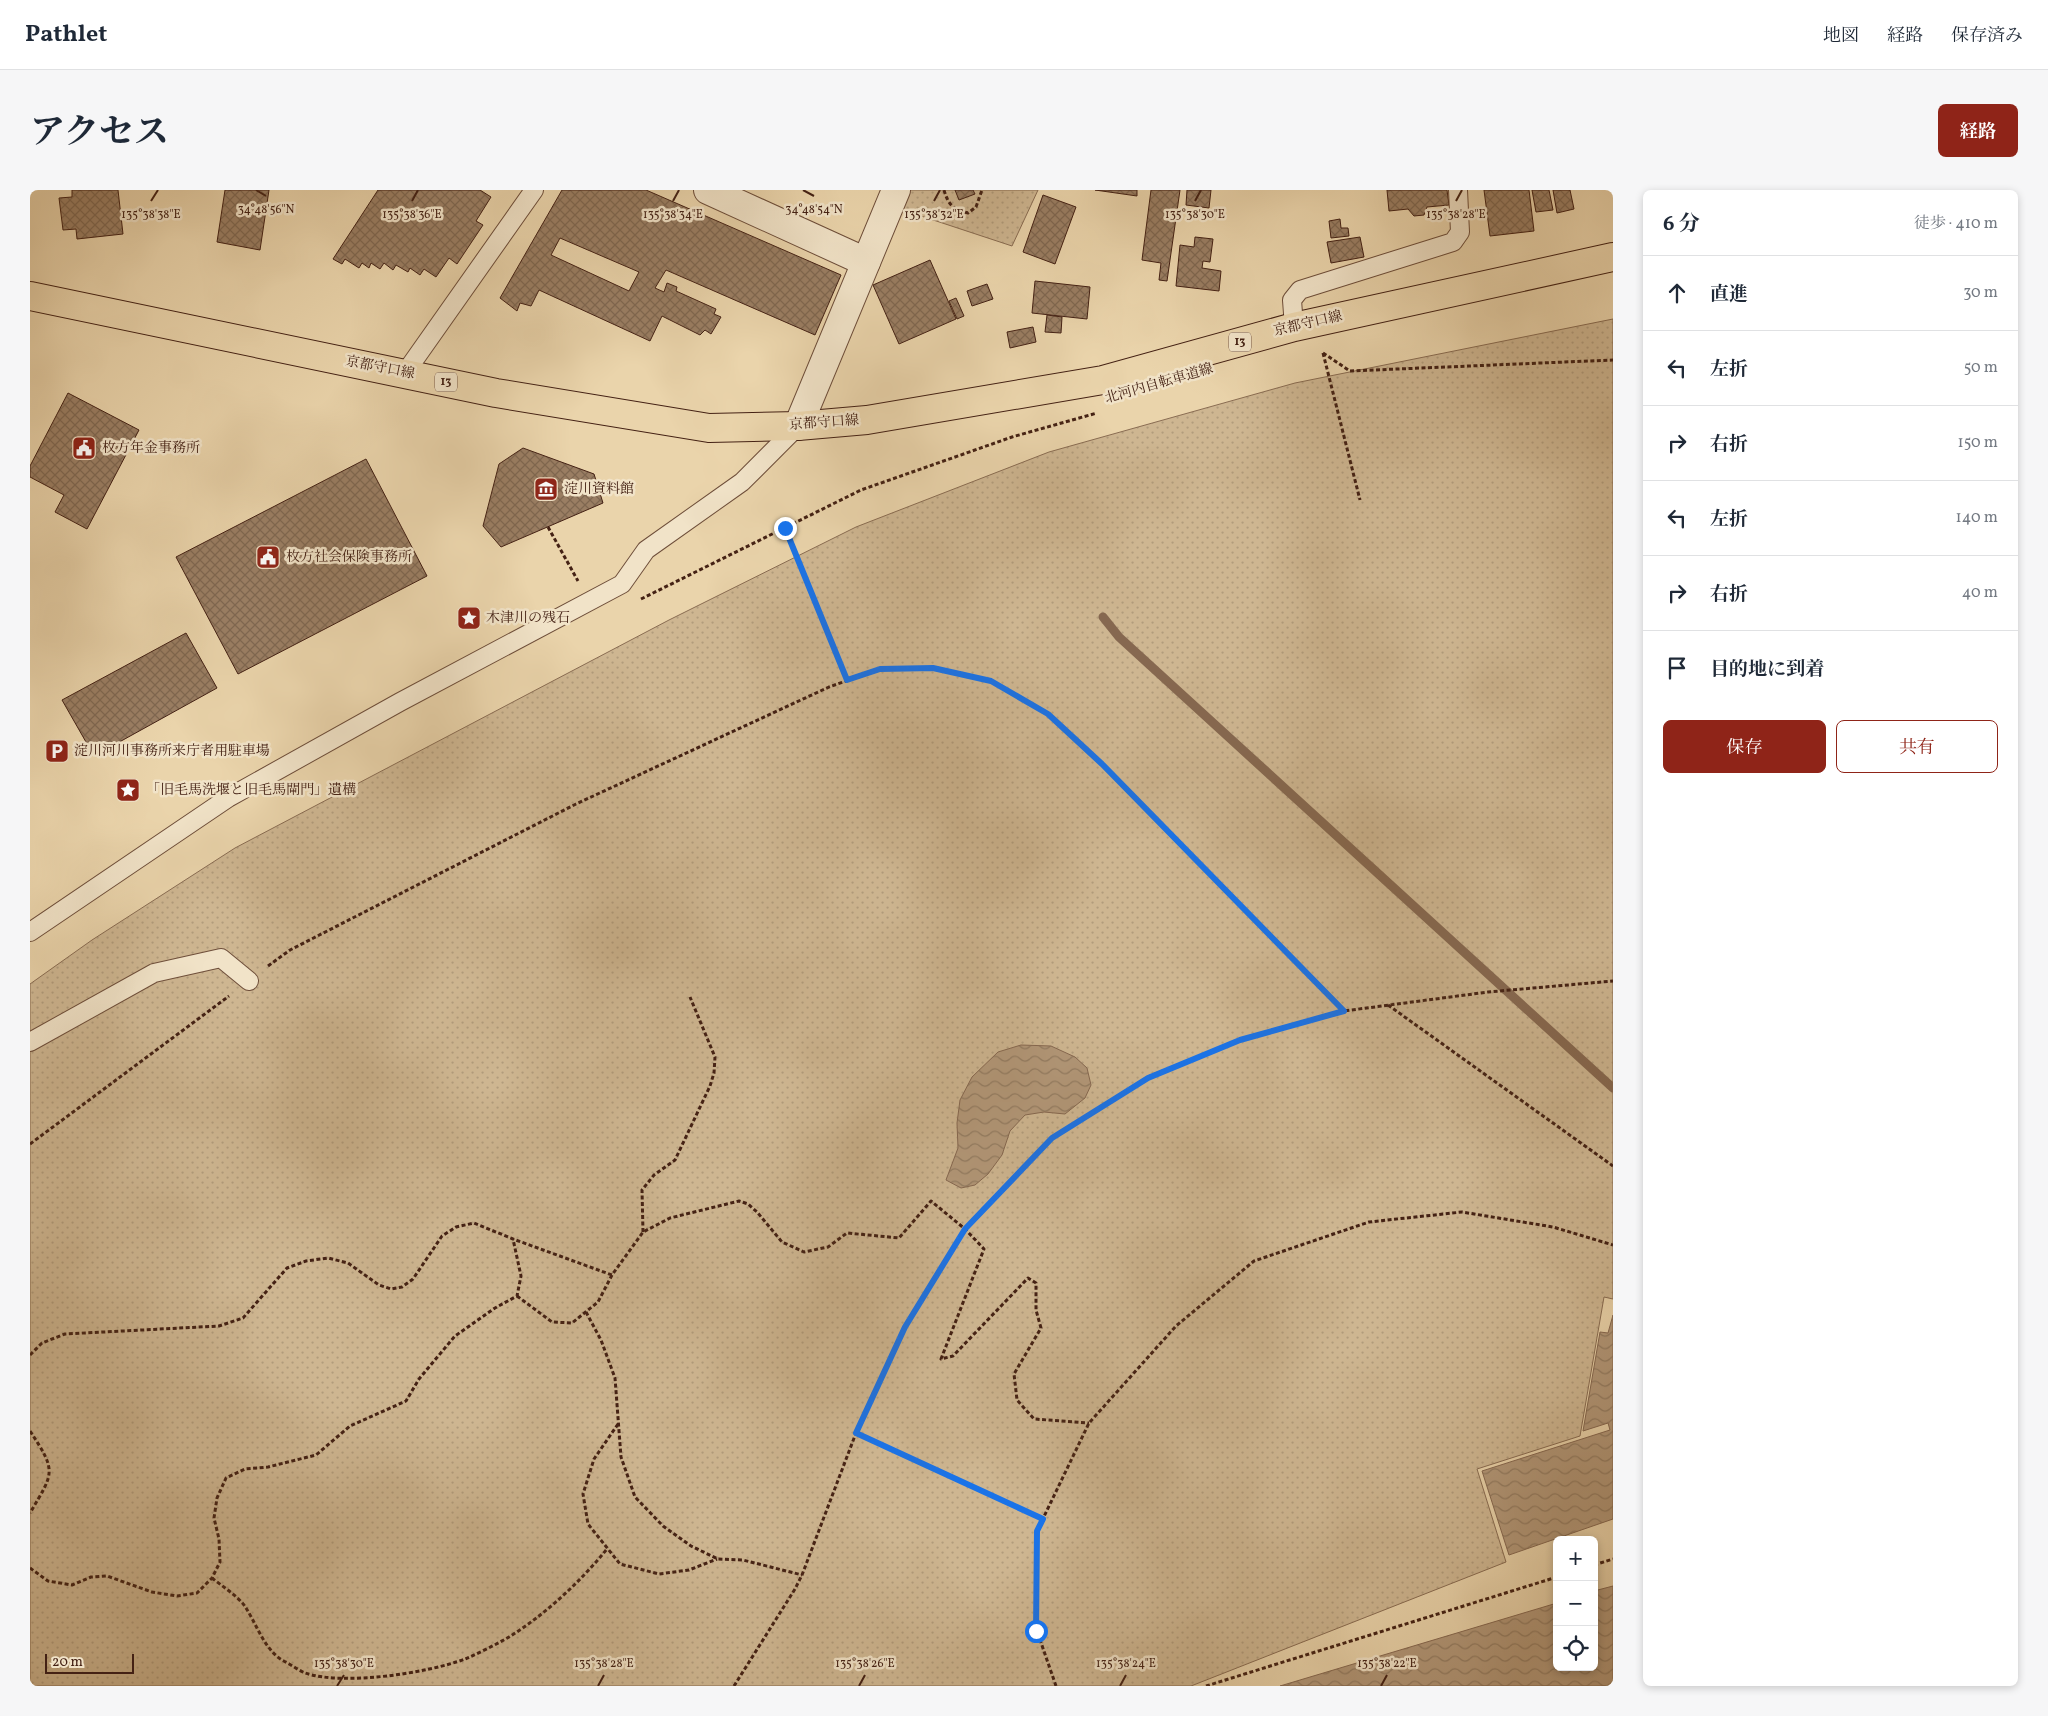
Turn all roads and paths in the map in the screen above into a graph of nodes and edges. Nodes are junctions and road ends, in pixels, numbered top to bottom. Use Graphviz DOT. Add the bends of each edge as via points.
graph roads {
  1 [pos="534,190"];
  2 [pos="708,190"];
  3 [pos="896,190"];
  4 [pos="944,190"];
  5 [pos="982,190"];
  6 [pos="1458,190"];
  7 [pos="1613,257"];
  8 [pos="866,262"];
  9 [pos="30,296"];
  10 [pos="1294,327"];
  11 [pos="1326,350"];
  12 [pos="1316,353"];
  13 [pos="1613,360"];
  14 [pos="405,373"];
  15 [pos="1107,410"];
  16 [pos="798,426"];
  17 [pos="1360,500"];
  18 [pos="548,527"];
  19 [pos="785,528"];
  20 [pos="726,556"];
  21 [pos="575,576"];
  22 [pos="847,680"];
  23 [pos="30,932"];
  24 [pos="249,980"];
  25 [pos="1613,981"];
  26 [pos="690,997"];
  27 [pos="1388,1005"];
  28 [pos="1344,1011"];
  29 [pos="30,1042"];
  30 [pos="30,1144"];
  31 [pos="1613,1166"];
  32 [pos="965,1229"];
  33 [pos="643,1232"];
  34 [pos="513,1239"];
  35 [pos="1613,1245"];
  36 [pos="612,1275"];
  37 [pos="517,1296"];
  38 [pos="586,1312"];
  39 [pos="30,1354"];
  40 [pos="619,1423"];
  41 [pos="1089,1423"];
  42 [pos="30,1431"];
  43 [pos="856,1433"];
  44 [pos="30,1513"];
  45 [pos="1043,1519"];
  46 [pos="607,1549"];
  47 [pos="718,1559"];
  48 [pos="1613,1559"];
  49 [pos="1598,1564"];
  50 [pos="30,1568"];
  51 [pos="802,1575"];
  52 [pos="1553,1577"];
  53 [pos="212,1578"];
  54 [pos="343,1680"];
  55 [pos="347,1686"];
  56 [pos="734,1686"];
  57 [pos="1056,1686"];
  58 [pos="1206,1686"];
  1 -- 14 [label="lane"];
  2 -- 8 [label="street"];
  3 -- 8 [label="street"];
  4 -- 5 [label="path" via="948,202 957,211 968,213 976,207"];
  6 -- 10 [label="lane" via="1460,232 1453,242 1300,290 1292,300"];
  7 -- 10 [label="main road, 京都守口線 / 13"];
  8 -- 16 [label="street"];
  9 -- 14 [label="main road, 京都守口線 / 13"];
  10 -- 16 [label="main road, 京都守口線 / 13" via="1103,380 876,419"];
  11 -- 12 [label="path"];
  13 -- 17 [label="path" via="1350,371 1323,352"];
  14 -- 16 [label="main road, 京都守口線 / 13" via="496,393 709,428"];
  15 -- 19 [label="path, 北河内自転車道線" via="1012,437 861,490"];
  16 -- 23 [label="lane" via="742,482 646,550 622,584 228,798"];
  18 -- 21 [label="path"];
  19 -- 20 [label="path, 北河内自転車道線"];
  19 -- 22 [label="path"];
  22 -- 24 [label="path" via="576,804 290,950"];
  22 -- 28 [label="path" via="880,669 933,668 991,681 1048,714 1109,771"];
  24 -- 29 [label="lane" via="222,958 154,973"];
  24 -- 30 [label="path"];
  25 -- 27 [label="path"];
  26 -- 33 [label="path" via="715,1057 714,1073 675,1160 654,1174 642,1190"];
  27 -- 28 [label="path"];
  27 -- 31 [label="path"];
  28 -- 32 [label="path" via="1240,1040 1148,1078 1052,1138"];
  32 -- 33 [label="path" via="931,1201 899,1238 847,1233 828,1246 804,1252 782,1242 757,1212 740,1201 670,1218"];
  32 -- 41 [label="path" via="984,1249 941,1359 953,1356 1028,1278 1036,1283 1036,1310 1041,1328 1014,1374 1017,1400 1034,1419"];
  32 -- 43 [label="path" via="905,1327"];
  33 -- 36 [label="path"];
  34 -- 36 [label="path"];
  34 -- 37 [label="path" via="521,1276"];
  34 -- 39 [label="path" via="474,1223 456,1227 442,1236 413,1279 402,1287 391,1289 348,1263 328,1258 306,1262 288,1268 243,1318 219,1326 65,1334 42,1343"];
  35 -- 41 [label="path" via="1554,1227 1462,1212 1369,1222 1254,1261 1176,1326"];
  36 -- 38 [label="path" via="598,1302"];
  37 -- 38 [label="path" via="552,1322 572,1323"];
  37 -- 53 [label="path" via="455,1336 419,1379 406,1401 350,1426 316,1455 245,1470 226,1478 217,1498 214,1518 220,1562"];
  38 -- 40 [label="path" via="615,1378"];
  40 -- 46 [label="path" via="594,1459 583,1494 588,1524"];
  40 -- 47 [label="path" via="622,1457 635,1497 663,1526 691,1546"];
  41 -- 45 [label="path"];
  42 -- 44 [label="path" via="48,1461 49,1479"];
  43 -- 45 [label="path"];
  43 -- 51 [label="path"];
  45 -- 57 [label="path" via="1037,1531 1036,1631"];
  46 -- 47 [label="path" via="620,1564 659,1574 689,1570"];
  46 -- 54 [label="path" via="587,1573 548,1608 509,1636 465,1659 392,1676"];
  47 -- 51 [label="path" via="743,1560"];
  48 -- 49 [label="path"];
  50 -- 53 [label="path" via="48,1581 72,1585 91,1577 107,1576 152,1592 177,1596 197,1593"];
  51 -- 56 [label="path"];
  52 -- 58 [label="path"];
  53 -- 54 [label="path" via="243,1604 258,1632 280,1658 306,1674"];
  54 -- 55 [label="path"];
}
